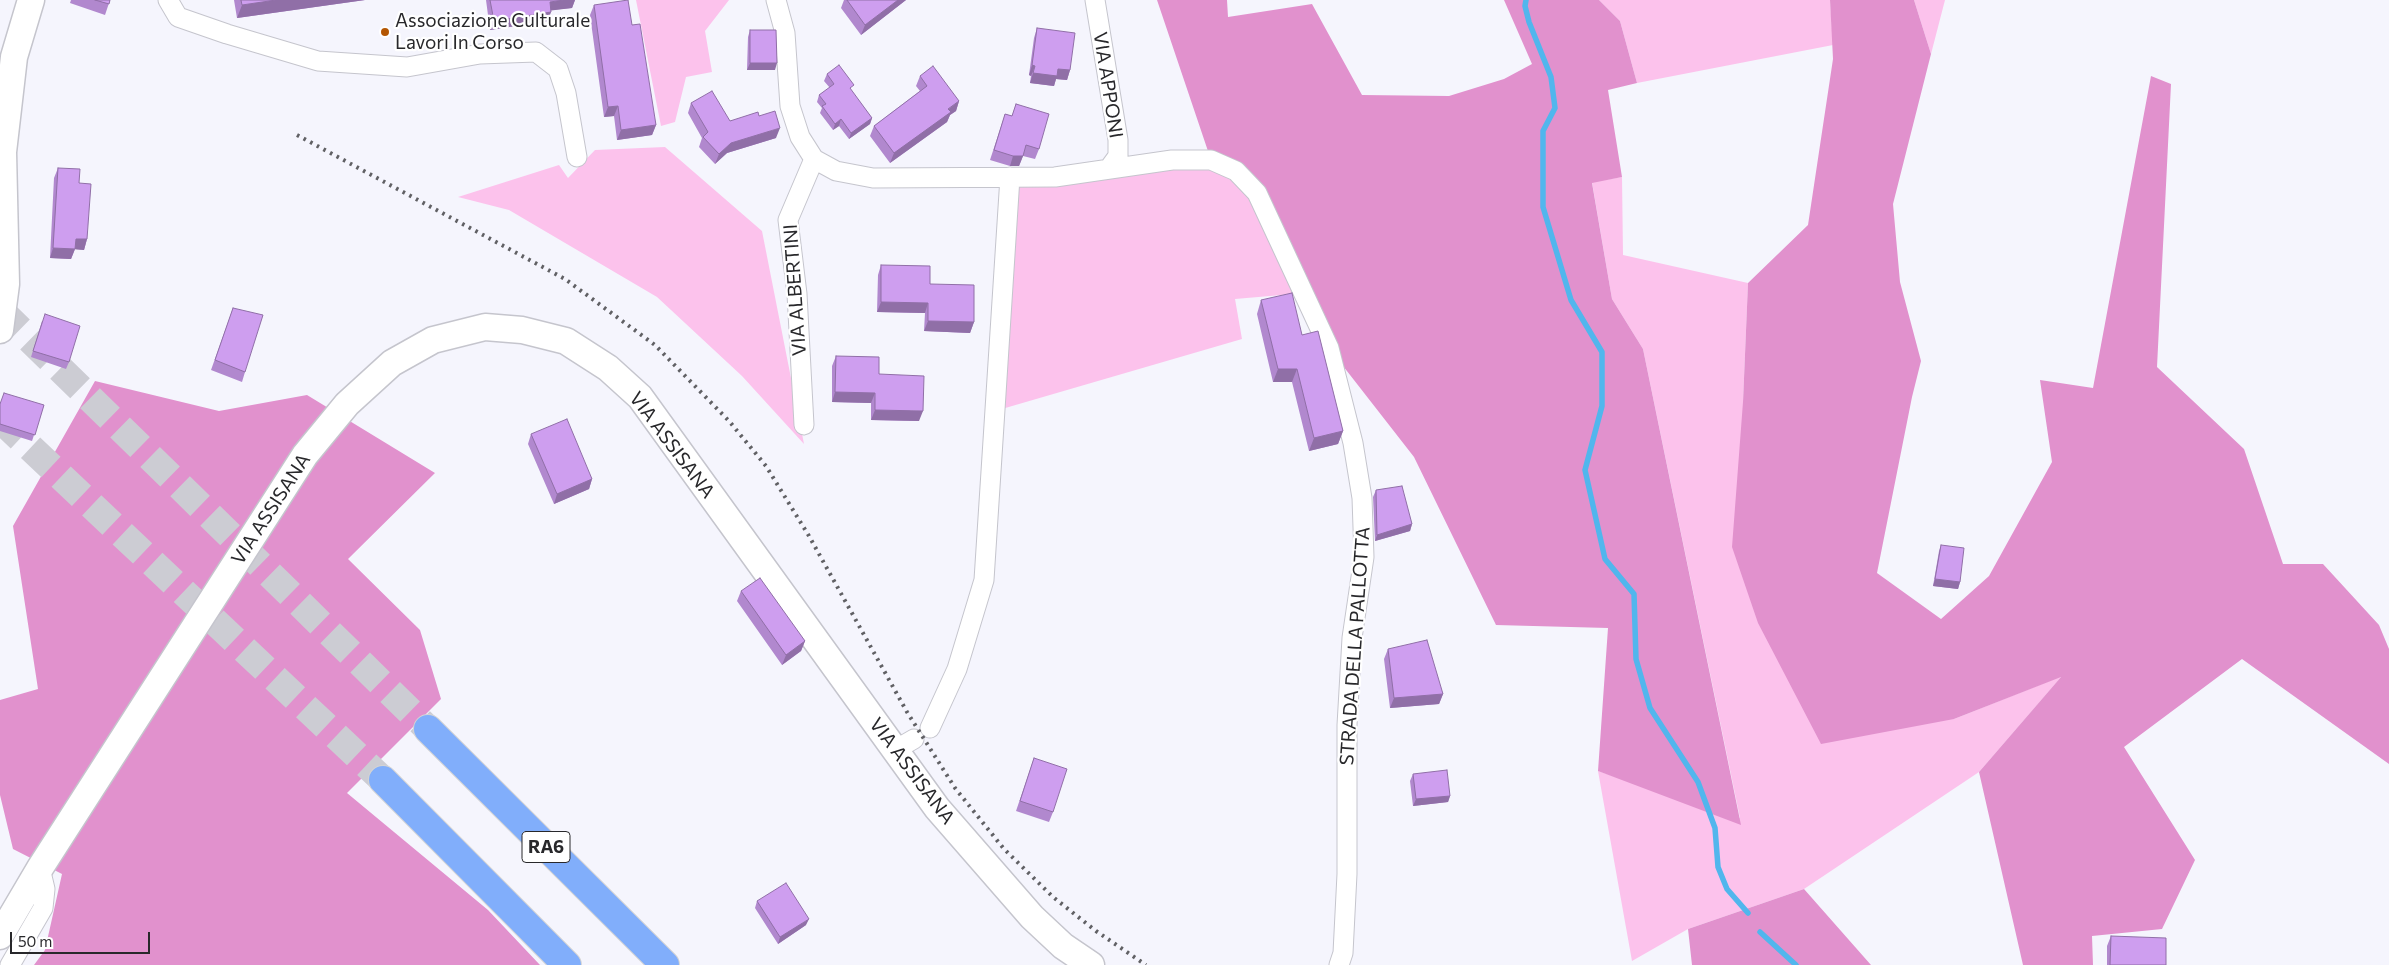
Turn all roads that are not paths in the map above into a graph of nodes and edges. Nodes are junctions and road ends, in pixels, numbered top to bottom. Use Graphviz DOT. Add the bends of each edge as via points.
graph roads {
  1 [pos="31,0"];
  2 [pos="168,0"];
  3 [pos="776,0"];
  4 [pos="1095,0"];
  5 [pos="577,157"];
  6 [pos="814,160"];
  7 [pos="1110,167"];
  8 [pos="1010,177"];
  9 [pos="0,330"];
  10 [pos="804,425"];
  11 [pos="930,728"];
  12 [pos="428,729"];
  13 [pos="383,780"];
  14 [pos="40,868"];
  15 [pos="0,936"];
  16 [pos="10,965"];
  17 [pos="567,965"];
  18 [pos="665,965"];
  19 [pos="1091,965"];
  20 [pos="1339,965"];
  1 -- 9 [label="main road" via="14,57 3,152 6,284"];
  2 -- 5 [label="street" via="178,17 318,61 407,67 480,54 536,52 558,69 566,93"];
  3 -- 6 [label="street" via="785,33 790,106 800,137"];
  4 -- 7 [label="street, VIA APPONI" via="1118,140 1118,156"];
  6 -- 8 [label="street, STRADA DELLA PALLOTTA" via="836,172 873,178"];
  6 -- 10 [label="street, VIA ALBERTINI" via="788,220 798,294"];
  7 -- 8 [label="street, STRADA DELLA PALLOTTA" via="1055,177"];
  7 -- 20 [label="street, STRADA DELLA PALLOTTA" via="1172,160 1211,160 1236,171 1257,193 1329,348 1353,443 1362,498 1364,557 1352,638 1347,725 1347,874 1343,953"];
  8 -- 11 [label="street" via="984,580 957,669"];
  12 -- 18 [label="highway, RA6"];
  13 -- 17 [label="highway"];
  14 -- 15 [label="main road, VIA ASSISANA"];
  14 -- 16 [label="street" via="45,889 43,908"];
  14 -- 19 [label="main road, VIA ASSISANA" via="305,455 347,404 392,363 433,340 485,327 522,330 566,341 608,368 640,397 904,745 937,808 1005,888 1064,946"];
}
